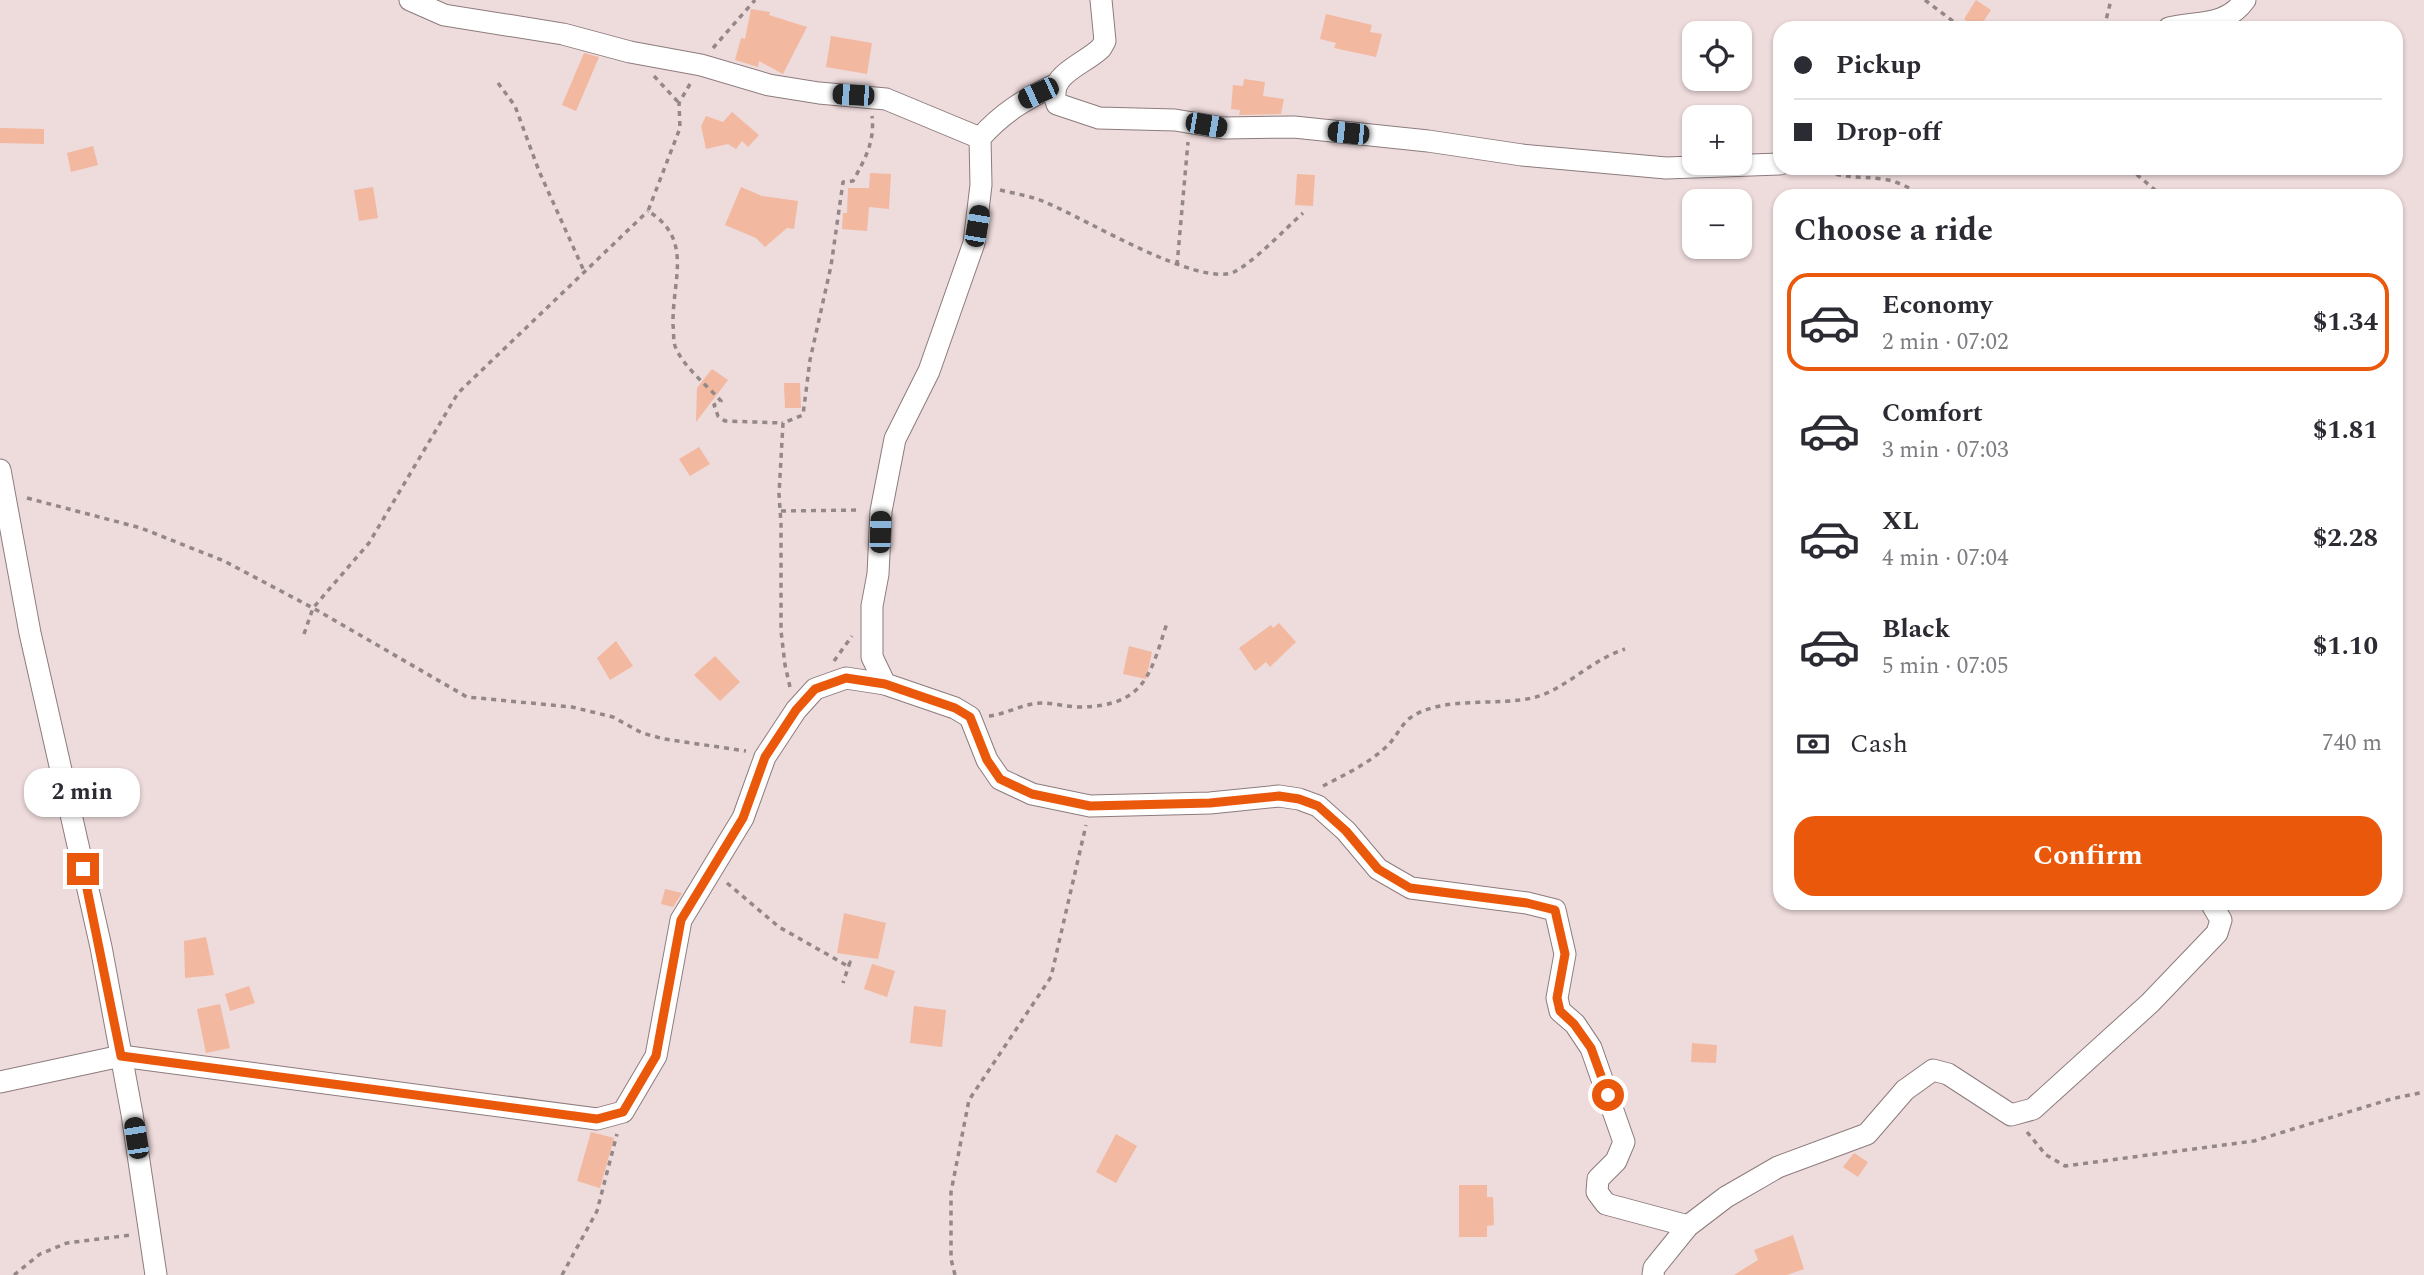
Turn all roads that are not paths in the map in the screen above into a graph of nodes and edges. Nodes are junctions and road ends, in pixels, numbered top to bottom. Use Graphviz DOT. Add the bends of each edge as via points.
graph roads {
  1 [pos="410,0"];
  2 [pos="1101,0"];
  3 [pos="2245,0"];
  4 [pos="2213,21"];
  5 [pos="1055,85"];
  6 [pos="980,138"];
  7 [pos="1773,164"];
  8 [pos="0,470"];
  9 [pos="885,684"];
  10 [pos="2215,910"];
  11 [pos="121,1056"];
  12 [pos="0,1082"];
  13 [pos="1688,1226"];
  14 [pos="156,1275"];
  15 [pos="1653,1275"];
  1 -- 6 [label="street" via="444,15 563,34 768,85 886,99"];
  2 -- 5 [label="street" via="1105,41"];
  3 -- 4 [label="street" via="2235,13"];
  5 -- 6 [label="street" via="1020,101"];
  5 -- 7 [label="street" via="1057,104 1099,118 1223,128 1294,127 1665,168"];
  6 -- 9 [label="street" via="981,185 974,243 929,371 895,439 881,511 872,657"];
  8 -- 11 [label="street" via="30,633"];
  9 -- 11 [label="street" via="846,678 815,689 765,757 743,818 681,920 656,1056 623,1112 597,1119"];
  9 -- 13 [label="street" via="970,717 1000,779 1032,794 1090,806 1279,796 1299,799 1318,806 1378,869 1410,888 1555,910 1565,954 1557,998 1560,1011 1591,1048 1625,1142 1598,1179 1597,1192 1606,1204"];
  10 -- 13 [label="street" via="2221,920 2217,933 2150,1003 2033,1110 2011,1115 1948,1074 1933,1070 1905,1090 1867,1134 1778,1167"];
  11 -- 12 [label="street"];
  11 -- 14 [label="street"];
  13 -- 15 [label="street"];
}
